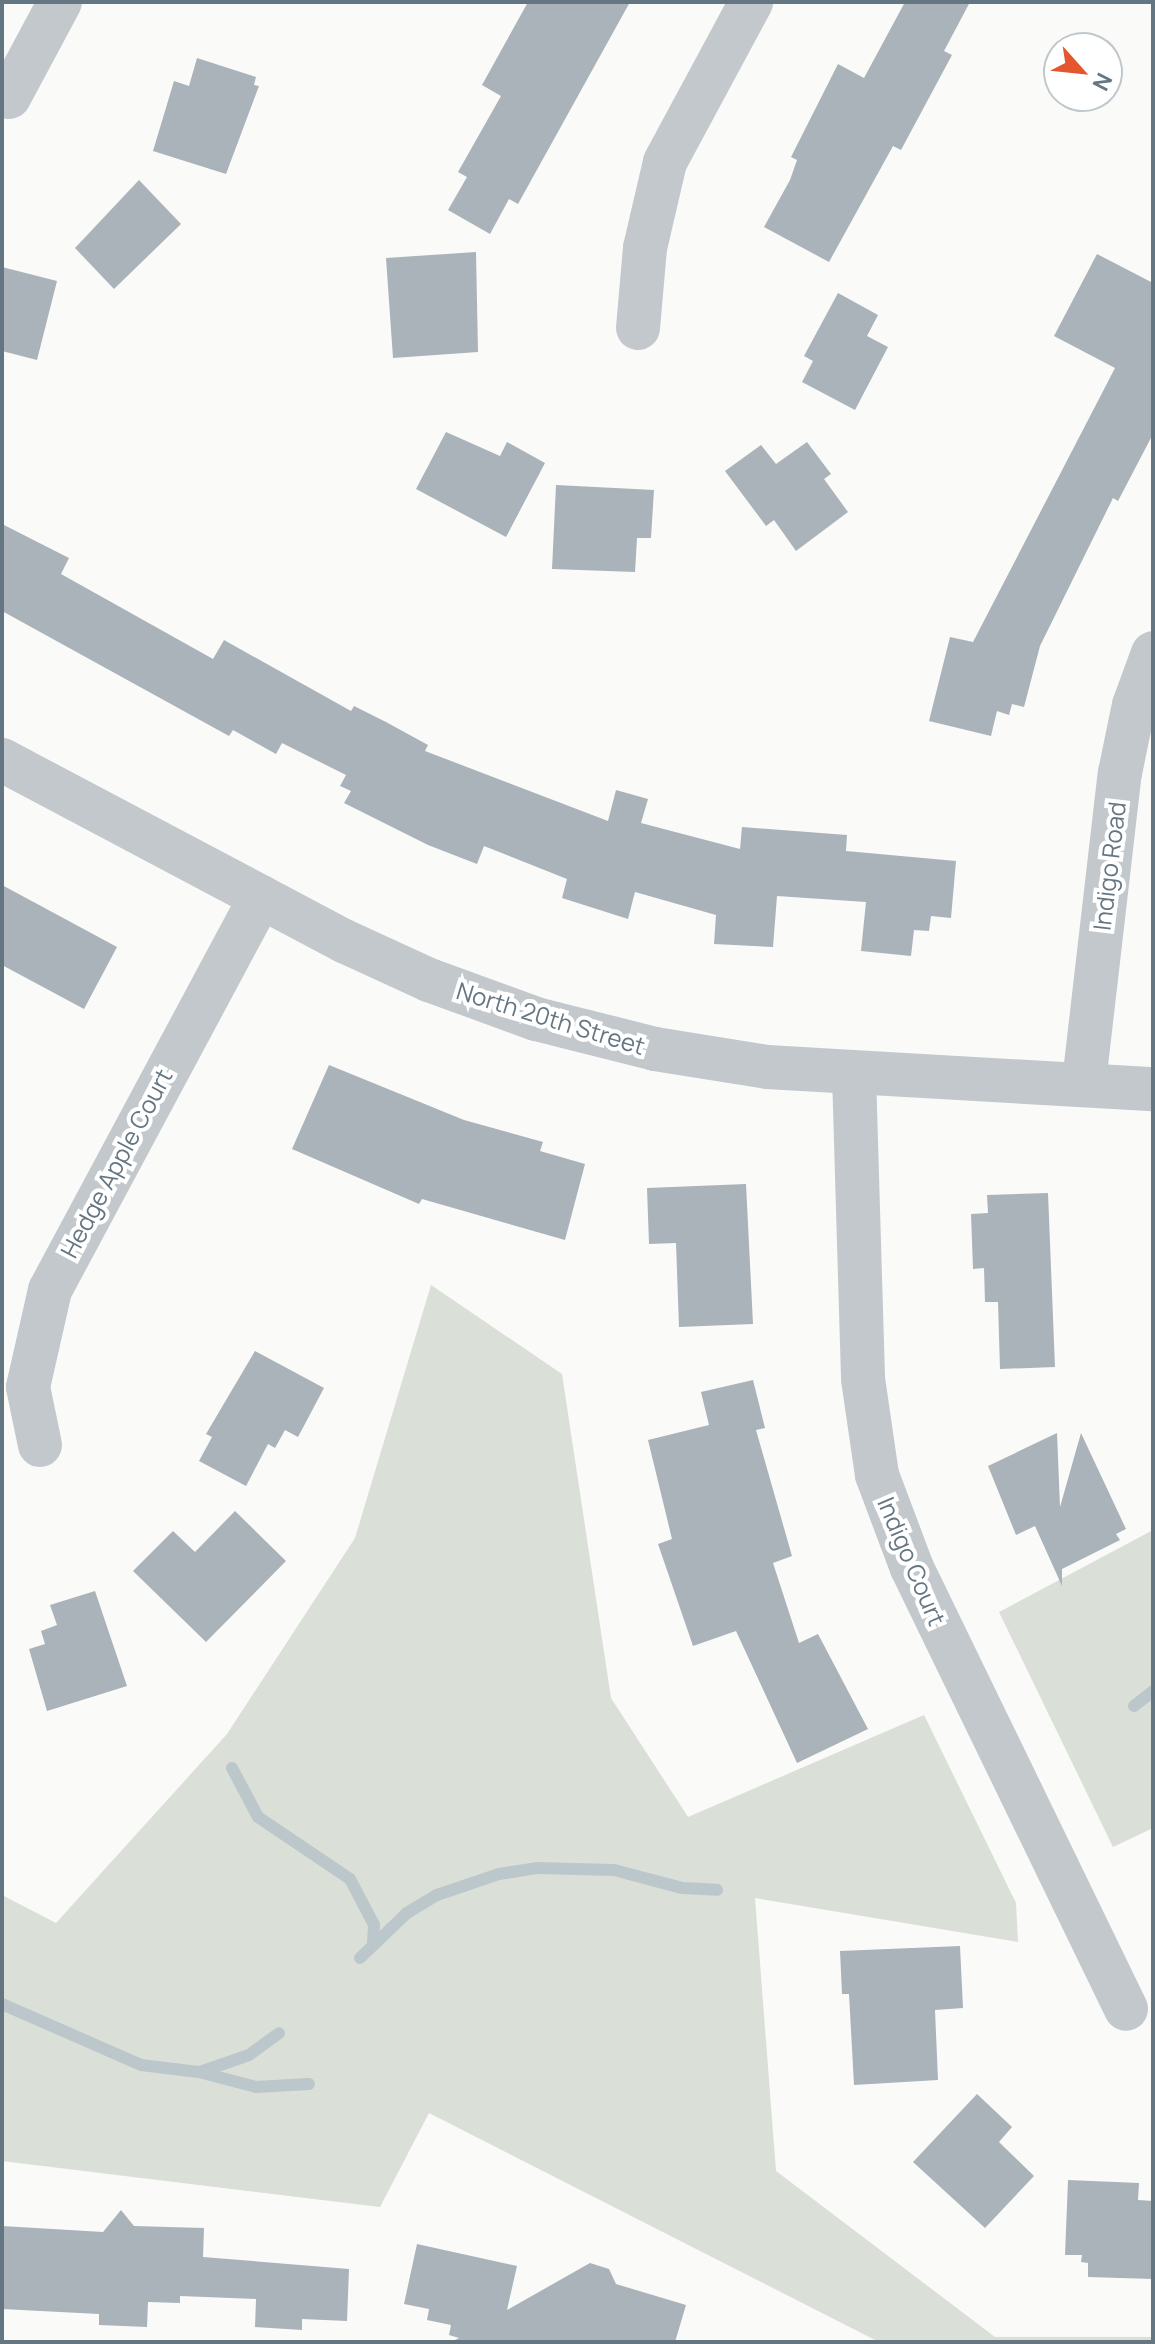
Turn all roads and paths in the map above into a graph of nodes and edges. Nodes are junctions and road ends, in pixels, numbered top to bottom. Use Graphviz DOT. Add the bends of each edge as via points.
graph roads {
  1 [pos="60,2"];
  2 [pos="751,2"];
  3 [pos="9,97"];
  4 [pos="638,328"];
  5 [pos="1153,653"];
  6 [pos="2,760"];
  7 [pos="261,897"];
  8 [pos="854,1074"];
  9 [pos="1084,1082"];
  10 [pos="1153,1089"];
  11 [pos="40,1445"];
  12 [pos="1126,2009"];
  1 -- 3 [label="street"];
  2 -- 4 [label="street" via="665,162 645,248"];
  5 -- 9 [label="street, Indigo Road" via="1134,705 1120,773"];
  6 -- 7 [label="street, North 20th Street"];
  7 -- 8 [label="street, North 20th Street" via="406,970 536,1019 704,1059"];
  7 -- 11 [label="street, Hedge Apple Court" via="50,1290 28,1387"];
  8 -- 9 [label="street, North 20th Street"];
  8 -- 12 [label="street, Indigo Court" via="863,1379 877,1475 912,1568"];
  9 -- 10 [label="street, North 20th Street"];
}
